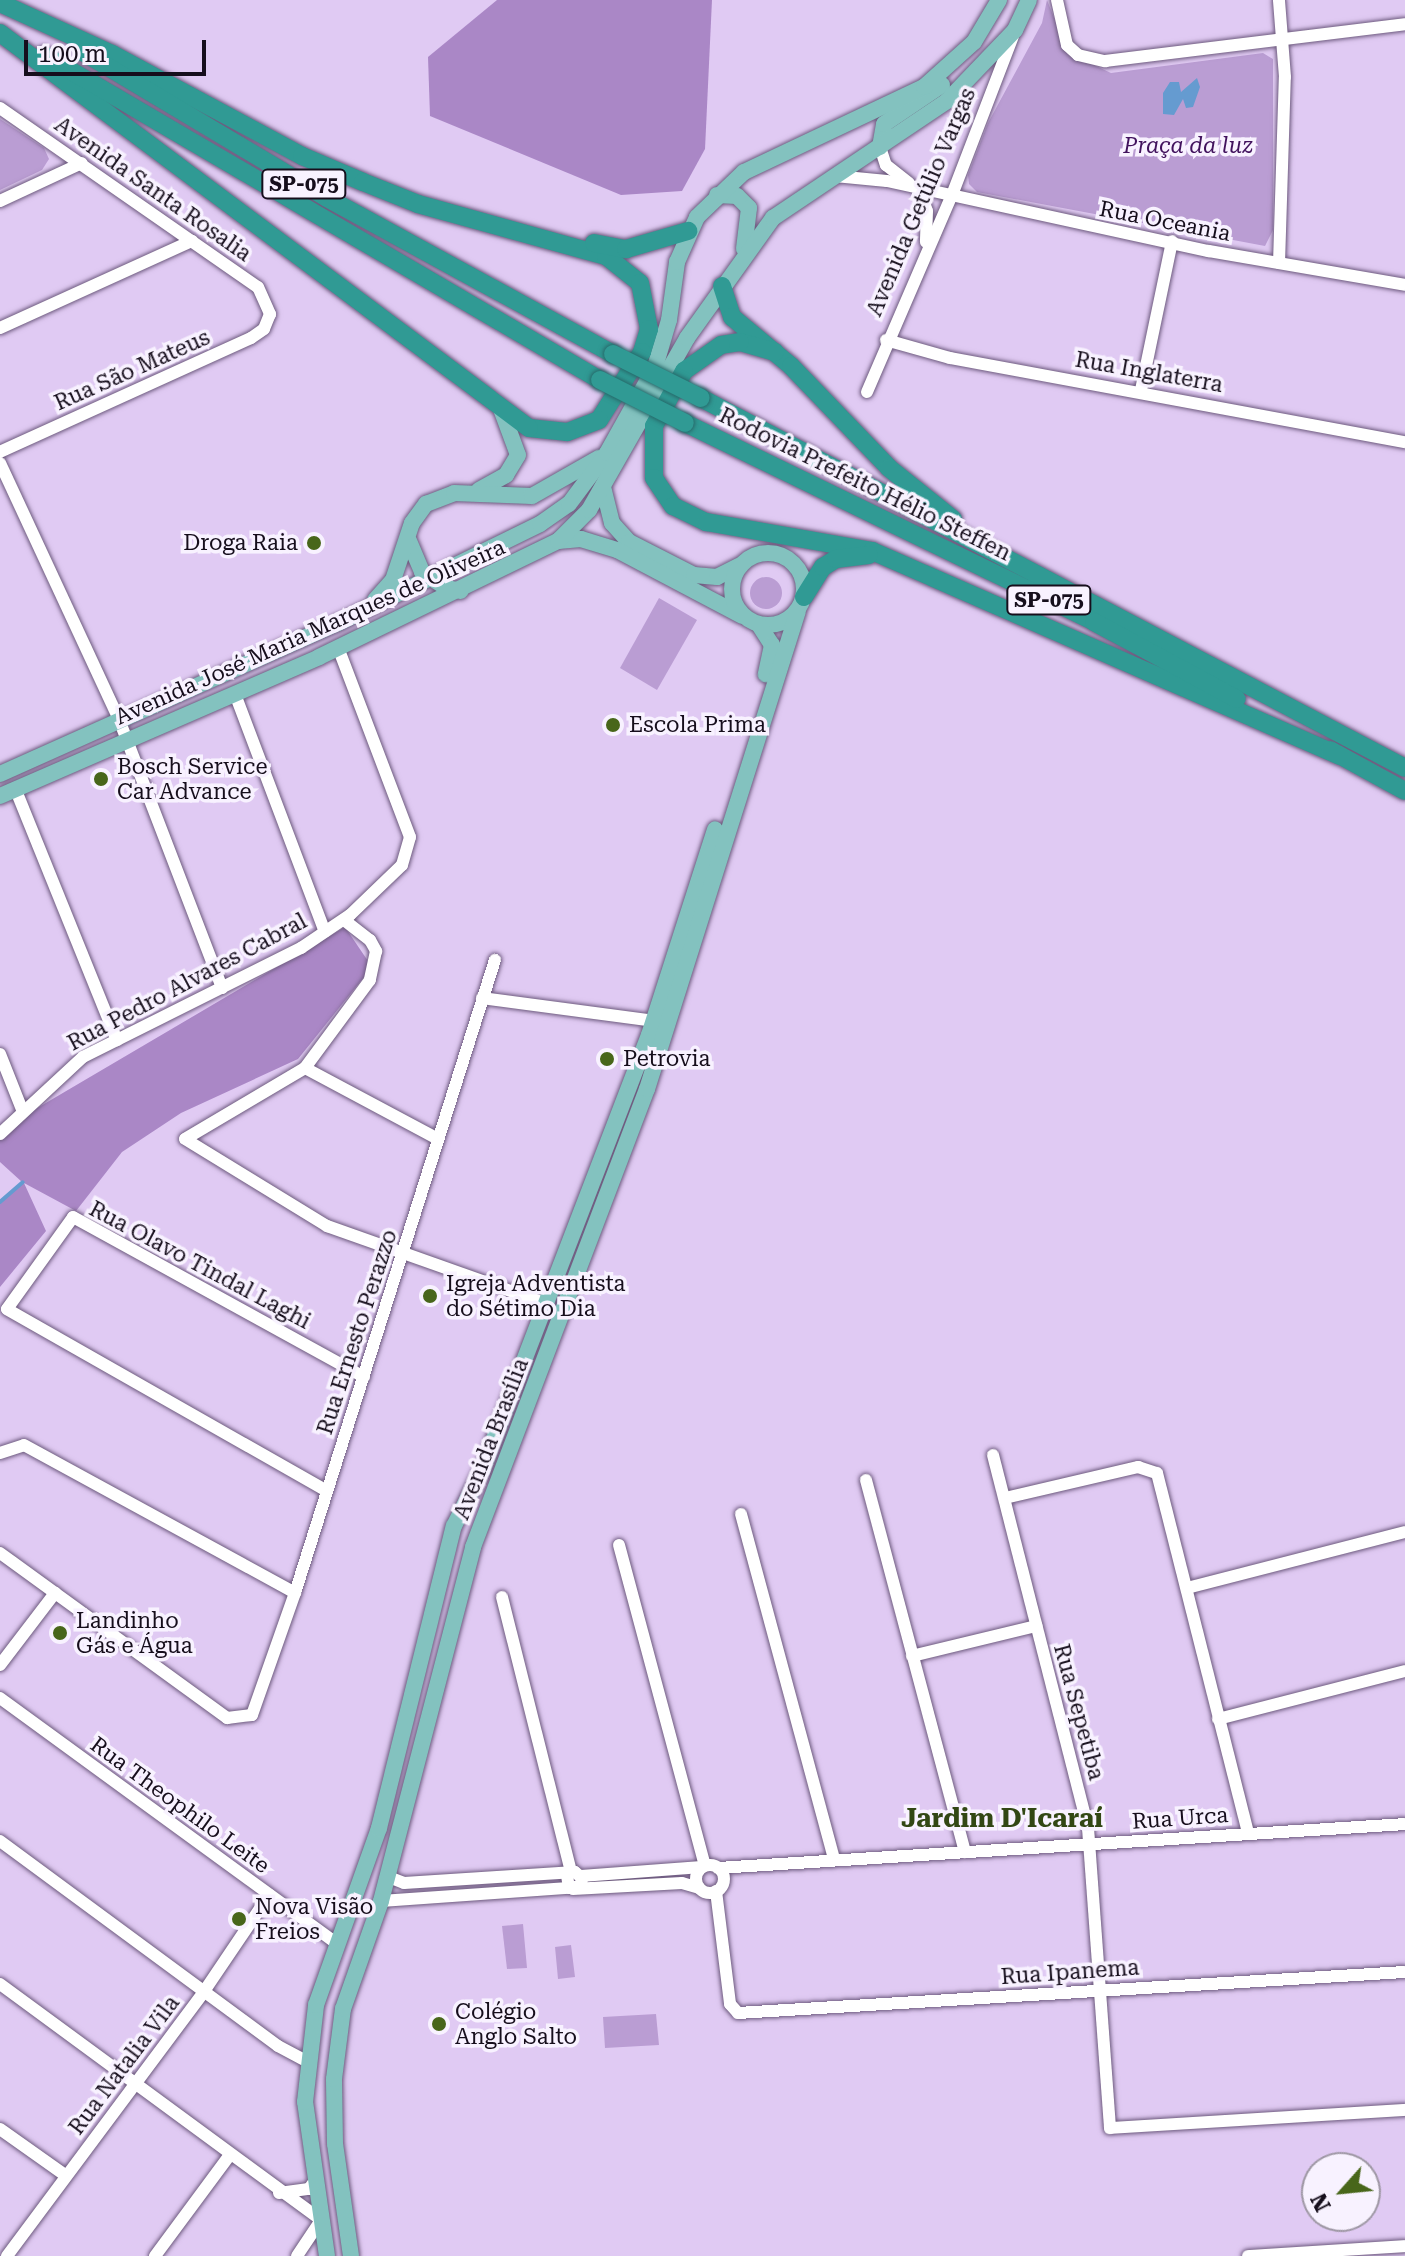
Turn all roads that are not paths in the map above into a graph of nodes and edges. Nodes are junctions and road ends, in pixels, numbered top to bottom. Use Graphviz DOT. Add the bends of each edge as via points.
graph roads {
  1 [pos="999,0"];
  2 [pos="1029,0"];
  3 [pos="1057,0"];
  4 [pos="1279,0"];
  5 [pos="0,4"];
  6 [pos="1405,24"];
  7 [pos="1015,30"];
  8 [pos="0,31"];
  9 [pos="1284,36"];
  10 [pos="974,42"];
  11 [pos="0,108"];
  12 [pos="880,147"];
  13 [pos="82,163"];
  14 [pos="826,177"];
  15 [pos="919,189"];
  16 [pos="717,195"];
  17 [pos="952,195"];
  18 [pos="0,201"];
  19 [pos="688,231"];
  20 [pos="532,233"];
  21 [pos="192,241"];
  22 [pos="1172,241"];
  23 [pos="924,253"];
  24 [pos="741,258"];
  25 [pos="1279,263"];
  26 [pos="1405,285"];
  27 [pos="722,286"];
  28 [pos="708,307"];
  29 [pos="270,314"];
  30 [pos="0,328"];
  31 [pos="886,340"];
  32 [pos="775,352"];
  33 [pos="1141,390"];
  34 [pos="867,392"];
  35 [pos="500,408"];
  36 [pos="1405,442"];
  37 [pos="0,452"];
  38 [pos="607,453"];
  39 [pos="0,463"];
  40 [pos="603,487"];
  41 [pos="472,493"];
  42 [pos="409,541"];
  43 [pos="558,541"];
  44 [pos="891,559"];
  45 [pos="741,565"];
  46 [pos="430,579"];
  47 [pos="1044,581"];
  48 [pos="461,591"];
  49 [pos="801,604"];
  50 [pos="361,610"];
  51 [pos="752,622"];
  52 [pos="338,647"];
  53 [pos="235,694"];
  54 [pos="120,722"];
  55 [pos="127,739"];
  56 [pos="1340,756"];
  57 [pos="1405,768"];
  58 [pos="0,774"];
  59 [pos="1405,791"];
  60 [pos="8,792"];
  61 [pos="344,920"];
  62 [pos="325,932"];
  63 [pos="495,960"];
  64 [pos="222,988"];
  65 [pos="482,998"];
  66 [pos="654,1021"];
  67 [pos="117,1040"];
  68 [pos="0,1054"];
  69 [pos="305,1068"];
  70 [pos="23,1112"];
  71 [pos="0,1134"];
  72 [pos="438,1139"];
  73 [pos="404,1254"];
  74 [pos="572,1286"];
  75 [pos="545,1303"];
  76 [pos="555,1336"];
  77 [pos="364,1377"];
  78 [pos="0,1453"];
  79 [pos="993,1455"];
  80 [pos="482,1470"];
  81 [pos="866,1480"];
  82 [pos="327,1491"];
  83 [pos="1005,1498"];
  84 [pos="741,1514"];
  85 [pos="481,1525"];
  86 [pos="1405,1532"];
  87 [pos="619,1545"];
  88 [pos="0,1553"];
  89 [pos="1187,1588"];
  90 [pos="55,1593"];
  91 [pos="295,1593"];
  92 [pos="502,1597"];
  93 [pos="1036,1626"];
  94 [pos="912,1656"];
  95 [pos="0,1665"];
  96 [pos="1405,1671"];
  97 [pos="0,1698"];
  98 [pos="1218,1719"];
  99 [pos="1405,1824"];
  100 [pos="379,1828"];
  101 [pos="1248,1833"];
  102 [pos="0,1841"];
  103 [pos="1090,1843"];
  104 [pos="965,1852"];
  105 [pos="834,1859"];
  106 [pos="708,1867"];
  107 [pos="386,1876"];
  108 [pos="572,1880"];
  109 [pos="699,1888"];
  110 [pos="716,1891"];
  111 [pos="269,1895"];
  112 [pos="381,1901"];
  113 [pos="337,1944"];
  114 [pos="1405,1972"];
  115 [pos="0,1984"];
  116 [pos="205,1990"];
  117 [pos="1098,1990"];
  118 [pos="343,2009"];
  119 [pos="338,2034"];
  120 [pos="306,2061"];
  121 [pos="334,2079"];
  122 [pos="305,2080"];
  123 [pos="138,2083"];
  124 [pos="1405,2110"];
  125 [pos="0,2129"];
  126 [pos="229,2156"];
  127 [pos="65,2175"];
  128 [pos="316,2179"];
  129 [pos="279,2193"];
  130 [pos="321,2220"];
  131 [pos="1403,2249"];
  132 [pos="1281,2255"];
  133 [pos="7,2256"];
  134 [pos="155,2256"];
  135 [pos="297,2256"];
  136 [pos="327,2256"];
  137 [pos="351,2256"];
  138 [pos="1248,2256"];
  1 -- 10 [label="main road, Avenida Getúlio Vargas"];
  2 -- 7 [label="main road, Avenida Getúlio Vargas"];
  3 -- 9 [label="street" via="1067,45 1078,55 1105,61"];
  4 -- 9 [label="street"];
  5 -- 20 [label="highway" via="112,54 302,156 418,204"];
  5 -- 47 [label="highway, Rodovia Prefeito Hélio Steffen / SP-075, bridge" via="327,198"];
  6 -- 9 [label="street"];
  7 -- 12 [label="main road, Avenida Getúlio Vargas" via="947,101"];
  7 -- 17 [label="street, Avenida Getúlio Vargas"];
  8 -- 35 [label="highway"];
  8 -- 56 [label="highway, Rodovia Prefeito Hélio Steffen / SP-075, bridge" via="600,380 1094,622"];
  9 -- 25 [label="street"];
  10 -- 12 [label="main road" via="964,66 922,102 884,124"];
  10 -- 16 [label="main road, Avenida Getúlio Vargas" via="924,87 744,172"];
  11 -- 13 [label="street, Avenida Santa Rosalia"];
  12 -- 14 [label="main road, Avenida Getúlio Vargas"];
  12 -- 15 [label="street, Rua Oceania" via="886,165"];
  13 -- 18 [label="street"];
  13 -- 21 [label="street, Avenida Santa Rosalia"];
  14 -- 15 [label="street, Rua Oceania" via="862,177"];
  14 -- 24 [label="main road, Avenida Getúlio Vargas" via="773,218"];
  15 -- 17 [label="street, Rua Oceania"];
  15 -- 23 [label="street" via="927,211"];
  16 -- 19 [label="main road, Avenida Getúlio Vargas"];
  16 -- 24 [label="main road" via="737,196 749,208"];
  17 -- 22 [label="street, Rua Oceania"];
  17 -- 23 [label="street, Avenida Getúlio Vargas"];
  19 -- 20 [label="highway" via="626,249"];
  19 -- 38 [label="main road, Avenida José Maria Marques de Oliveira" via="655,367"];
  20 -- 35 [label="highway" via="606,256 633,274 648,307 648,340 609,410 585,428 529,428"];
  21 -- 29 [label="street, Avenida Santa Rosalia" via="258,287"];
  21 -- 30 [label="street"];
  22 -- 25 [label="street, Rua Oceania"];
  22 -- 33 [label="street"];
  23 -- 31 [label="street, Avenida Getúlio Vargas"];
  24 -- 27 [label="main road, Avenida Getúlio Vargas"];
  25 -- 26 [label="street, Rua Oceania"];
  27 -- 28 [label="main road, Avenida Getúlio Vargas"];
  27 -- 32 [label="highway" via="732,317"];
  28 -- 40 [label="main road, Avenida José Maria Marques de Oliveira"];
  29 -- 37 [label="street, Rua São Mateus" via="264,329 251,338"];
  31 -- 33 [label="street, Rua Inglaterra" via="950,358"];
  31 -- 34 [label="street, Avenida Getúlio Vargas"];
  32 -- 44 [label="highway" via="740,342 721,345 684,371 654,426 654,478 663,495 680,511 706,522 848,543"];
  32 -- 47 [label="highway" via="934,507"];
  33 -- 36 [label="street, Rua Inglaterra"];
  35 -- 41 [label="main road" via="512,428 518,455 506,475"];
  38 -- 41 [label="main road" via="532,496"];
  38 -- 46 [label="main road, Avenida José Maria Marques de Oliveira" via="558,513"];
  39 -- 54 [label="street"];
  40 -- 43 [label="main road, Avenida José Maria Marques de Oliveira"];
  40 -- 45 [label="main road" via="612,523 629,542 694,575 717,577"];
  41 -- 42 [label="main road" via="454,493 426,504 412,523"];
  42 -- 46 [label="main road"];
  42 -- 50 [label="main road" via="388,589"];
  43 -- 48 [label="main road, Avenida José Maria Marques de Oliveira"];
  43 -- 51 [label="main road" via="581,539 617,550"];
  44 -- 49 [label="highway" via="858,553 836,559 823,567"];
  44 -- 56 [label="highway"];
  45 -- 49 [label="main road" via="761,553 785,557 801,574"];
  45 -- 51 [label="main road" via="734,575 732,598"];
  46 -- 48 [label="main road"];
  46 -- 50 [label="main road, Avenida José Maria Marques de Oliveira"];
  47 -- 57 [label="highway, Rodovia Prefeito Hélio Steffen / SP-075"];
  48 -- 52 [label="main road, Avenida José Maria Marques de Oliveira"];
  49 -- 51 [label="main road" via="773,626"];
  49 -- 74 [label="main road, Avenida Brasília" via="732,807 677,1001"];
  50 -- 54 [label="main road, Avenida José Maria Marques de Oliveira"];
  51 -- 66 [label="main road, Avenida Brasília" via="768,635 772,656"];
  52 -- 53 [label="main road, Avenida José Maria Marques de Oliveira"];
  52 -- 61 [label="street, Rua Pedro Alvares Cabral" via="410,837 402,865"];
  53 -- 55 [label="main road, Avenida José Maria Marques de Oliveira"];
  53 -- 62 [label="street"];
  54 -- 55 [label="street"];
  54 -- 58 [label="main road, Avenida José Maria Marques de Oliveira"];
  55 -- 60 [label="main road, Avenida José Maria Marques de Oliveira"];
  55 -- 64 [label="street"];
  56 -- 59 [label="highway, Rodovia Prefeito Hélio Steffen / SP-075"];
  60 -- 67 [label="street"];
  61 -- 62 [label="street, Rua Pedro Alvares Cabral"];
  61 -- 69 [label="street" via="370,940 377,965"];
  62 -- 64 [label="street, Rua Pedro Alvares Cabral"];
  63 -- 65 [label="street, Rua Ernesto Perazzo"];
  64 -- 67 [label="street, Rua Pedro Alvares Cabral"];
  65 -- 66 [label="street"];
  65 -- 72 [label="street, Rua Ernesto Perazzo"];
  66 -- 75 [label="main road, Avenida Brasília"];
  67 -- 70 [label="street, Rua Pedro Alvares Cabral" via="65,1068"];
  68 -- 70 [label="street"];
  69 -- 72 [label="street"];
  69 -- 73 [label="street" via="185,1139 327,1226"];
  70 -- 71 [label="street, Rua Pedro Alvares Cabral"];
  72 -- 73 [label="street, Rua Ernesto Perazzo"];
  73 -- 75 [label="street"];
  73 -- 77 [label="street, Rua Ernesto Perazzo"];
  74 -- 75 [label="main road"];
  74 -- 76 [label="main road, Avenida Brasília"];
  75 -- 76 [label="main road"];
  75 -- 80 [label="main road, Avenida Brasília"];
  76 -- 85 [label="main road, Avenida Brasília"];
  77 -- 82 [label="street, Rua Ernesto Perazzo"];
  77 -- 82 [label="street, Rua Olavo Tindal Laghi" via="73,1217 7,1309"];
  78 -- 91 [label="street" via="24,1445"];
  79 -- 83 [label="street, Rua Sepetiba"];
  80 -- 85 [label="main road" via="474,1499"];
  80 -- 100 [label="main road, Avenida Brasília" via="454,1526"];
  81 -- 94 [label="street"];
  82 -- 91 [label="street, Rua Ernesto Perazzo"];
  83 -- 89 [label="street" via="1152,1468 1160,1481"];
  83 -- 93 [label="street, Rua Sepetiba"];
  84 -- 105 [label="street"];
  85 -- 107 [label="main road, Avenida Brasília"];
  86 -- 89 [label="street"];
  87 -- 106 [label="street"];
  88 -- 90 [label="street"];
  89 -- 98 [label="street"];
  90 -- 91 [label="street, Rua Ernesto Perazzo" via="227,1718 252,1715"];
  90 -- 95 [label="street"];
  92 -- 108 [label="street"];
  93 -- 94 [label="street"];
  93 -- 103 [label="street, Rua Sepetiba"];
  94 -- 104 [label="street"];
  96 -- 98 [label="street"];
  97 -- 111 [label="street, Rua Theophilo Leite"];
  98 -- 101 [label="street"];
  99 -- 101 [label="street, Rua Urca"];
  100 -- 112 [label="main road" via="374,1874"];
  100 -- 113 [label="main road, Avenida Brasília"];
  101 -- 103 [label="street, Rua Urca"];
  102 -- 116 [label="street"];
  103 -- 104 [label="street, Rua Urca"];
  103 -- 117 [label="street, Rua Sepetiba"];
  104 -- 105 [label="street, Rua Urca"];
  105 -- 106 [label="street, Rua Urca"];
  106 -- 108 [label="street, Rua Urca"];
  106 -- 109 [label="street" via="696,1877"];
  106 -- 110 [label="street" via="723,1883"];
  107 -- 108 [label="street, Rua Urca" via="404,1883"];
  107 -- 112 [label="main road, Avenida Brasília"];
  108 -- 109 [label="street, Rua Urca"];
  108 -- 112 [label="street, Rua Urca"];
  109 -- 110 [label="street, Rua Urca"];
  110 -- 117 [label="street, Rua Ipanema" via="730,2004 738,2013"];
  111 -- 113 [label="street, Rua Theophilo Leite"];
  111 -- 116 [label="street, Rua Natalia Vila"];
  112 -- 118 [label="main road, Avenida Brasília"];
  113 -- 118 [label="main road" via="352,1967"];
  113 -- 120 [label="main road, Avenida Brasília" via="316,2005"];
  114 -- 117 [label="street, Rua Ipanema"];
  115 -- 123 [label="street"];
  116 -- 120 [label="street"];
  116 -- 123 [label="street, Rua Natalia Vila"];
  117 -- 124 [label="street, Rua Sepetiba" via="1110,2128"];
  118 -- 119 [label="main road, Avenida Brasília"];
  119 -- 120 [label="main road" via="325,2051"];
  119 -- 121 [label="main road, Avenida Brasília"];
  120 -- 122 [label="main road, Avenida Brasília"];
  121 -- 122 [label="main road"];
  121 -- 137 [label="main road, Avenida Brasília" via="335,2144"];
  122 -- 128 [label="main road, Avenida Brasília"];
  123 -- 126 [label="street"];
  123 -- 127 [label="street, Rua Natalia Vila"];
  125 -- 127 [label="street"];
  126 -- 129 [label="street"];
  126 -- 134 [label="street"];
  127 -- 133 [label="street, Rua Natalia Vila"];
  128 -- 129 [label="street" via="309,2189"];
  128 -- 130 [label="main road, Avenida Brasília"];
  129 -- 130 [label="street"];
  130 -- 135 [label="street"];
  130 -- 136 [label="main road, Avenida Brasília"];
  131 -- 132 [label="street"];
  132 -- 138 [label="street"];
}
